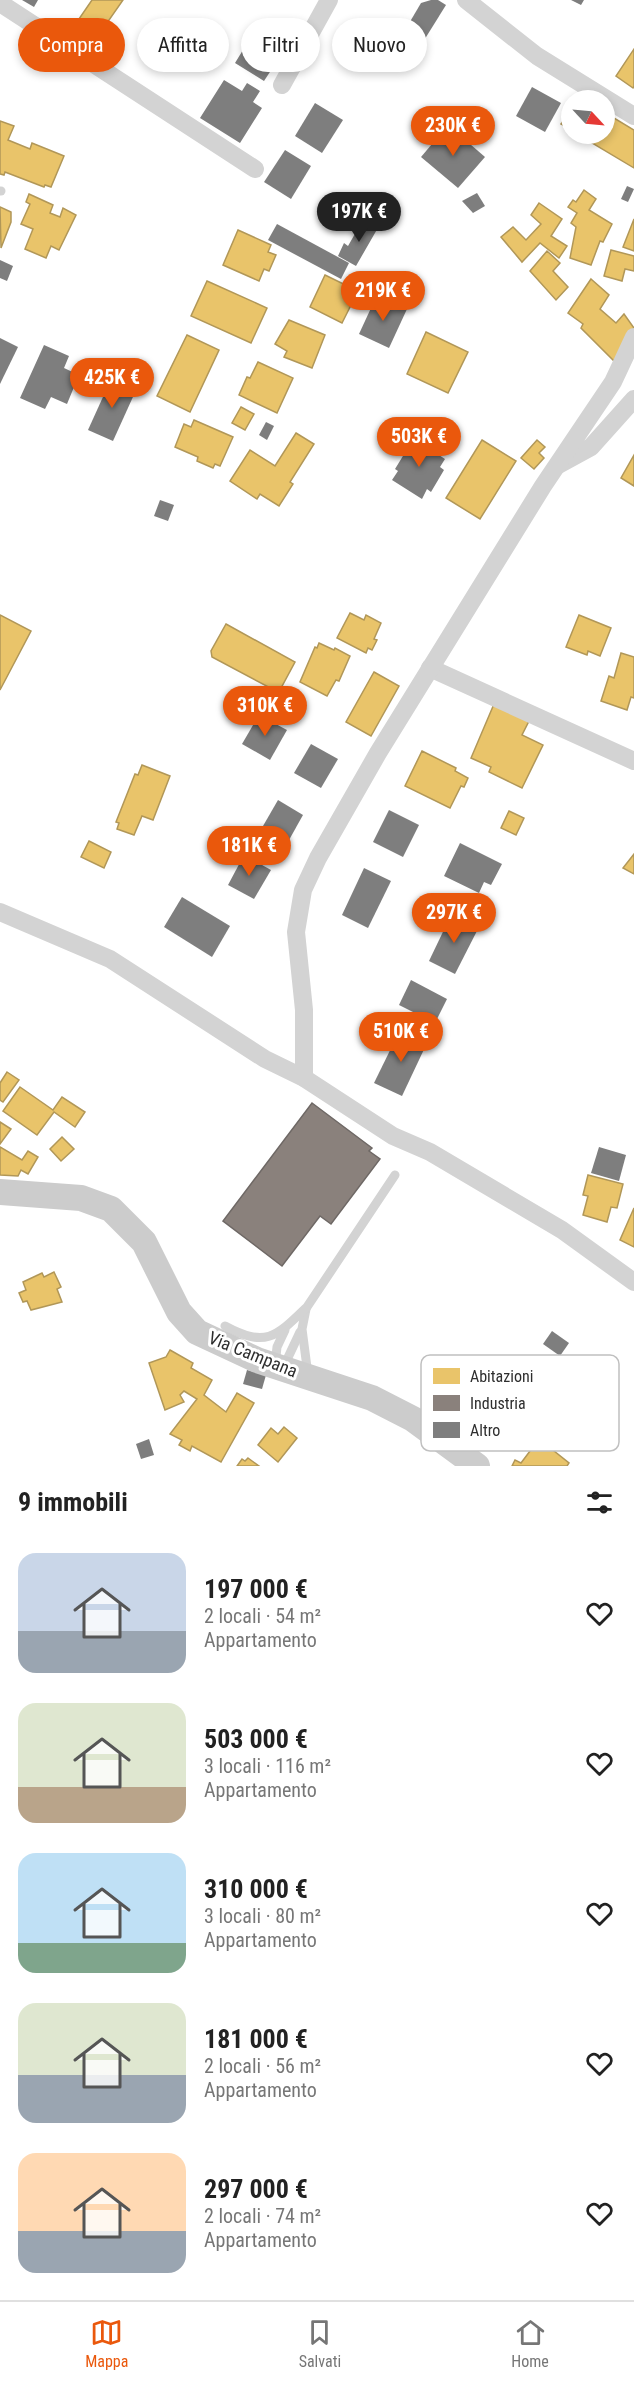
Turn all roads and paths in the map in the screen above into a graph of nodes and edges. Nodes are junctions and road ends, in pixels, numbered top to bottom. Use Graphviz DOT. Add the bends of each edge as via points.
graph roads {
  1 [pos="329,0"];
  2 [pos="466,0"];
  3 [pos="0,3"];
  4 [pos="282,85"];
  5 [pos="634,116"];
  6 [pos="255,169"];
  7 [pos="634,337"];
  8 [pos="634,399"];
  9 [pos="556,466"];
  10 [pos="430,668"];
  11 [pos="634,761"];
  12 [pos="0,912"];
  13 [pos="304,1078"];
  14 [pos="395,1175"];
  15 [pos="0,1192"];
  16 [pos="634,1282"];
  17 [pos="307,1306"];
  18 [pos="288,1325"];
  19 [pos="225,1326"];
  20 [pos="302,1329"];
  21 [pos="279,1367"];
  22 [pos="309,1376"];
  23 [pos="421,1427"];
  24 [pos="455,1451"];
  25 [pos="477,1466"];
  1 -- 4 [label="street"];
  2 -- 5 [label="street" via="537,56"];
  3 -- 6 [label="street"];
  7 -- 9 [label="street" via="613,382"];
  8 -- 9 [label="street" via="591,447"];
  9 -- 10 [label="street"];
  10 -- 11 [label="street"];
  10 -- 13 [label="street" via="303,890 296,932 304,1010"];
  12 -- 13 [label="street" via="110,959 265,1059"];
  13 -- 16 [label="street" via="393,1136 430,1152 562,1230"];
  14 -- 17 [label="lane"];
  15 -- 21 [label="main road, Via Campana" via="81,1198 111,1209 144,1242 179,1312 197,1332"];
  17 -- 18 [label="lane"];
  17 -- 20 [label="lane"];
  18 -- 19 [label="lane" via="274,1336 258,1339"];
  18 -- 21 [label="lane" via="277,1347"];
  20 -- 21 [label="lane"];
  20 -- 22 [label="lane"];
  21 -- 22 [label="main road, Via Campana"];
  22 -- 23 [label="main road, Via Campana" via="360,1393"];
  24 -- 25 [label="main road, Via Campana"];
}
